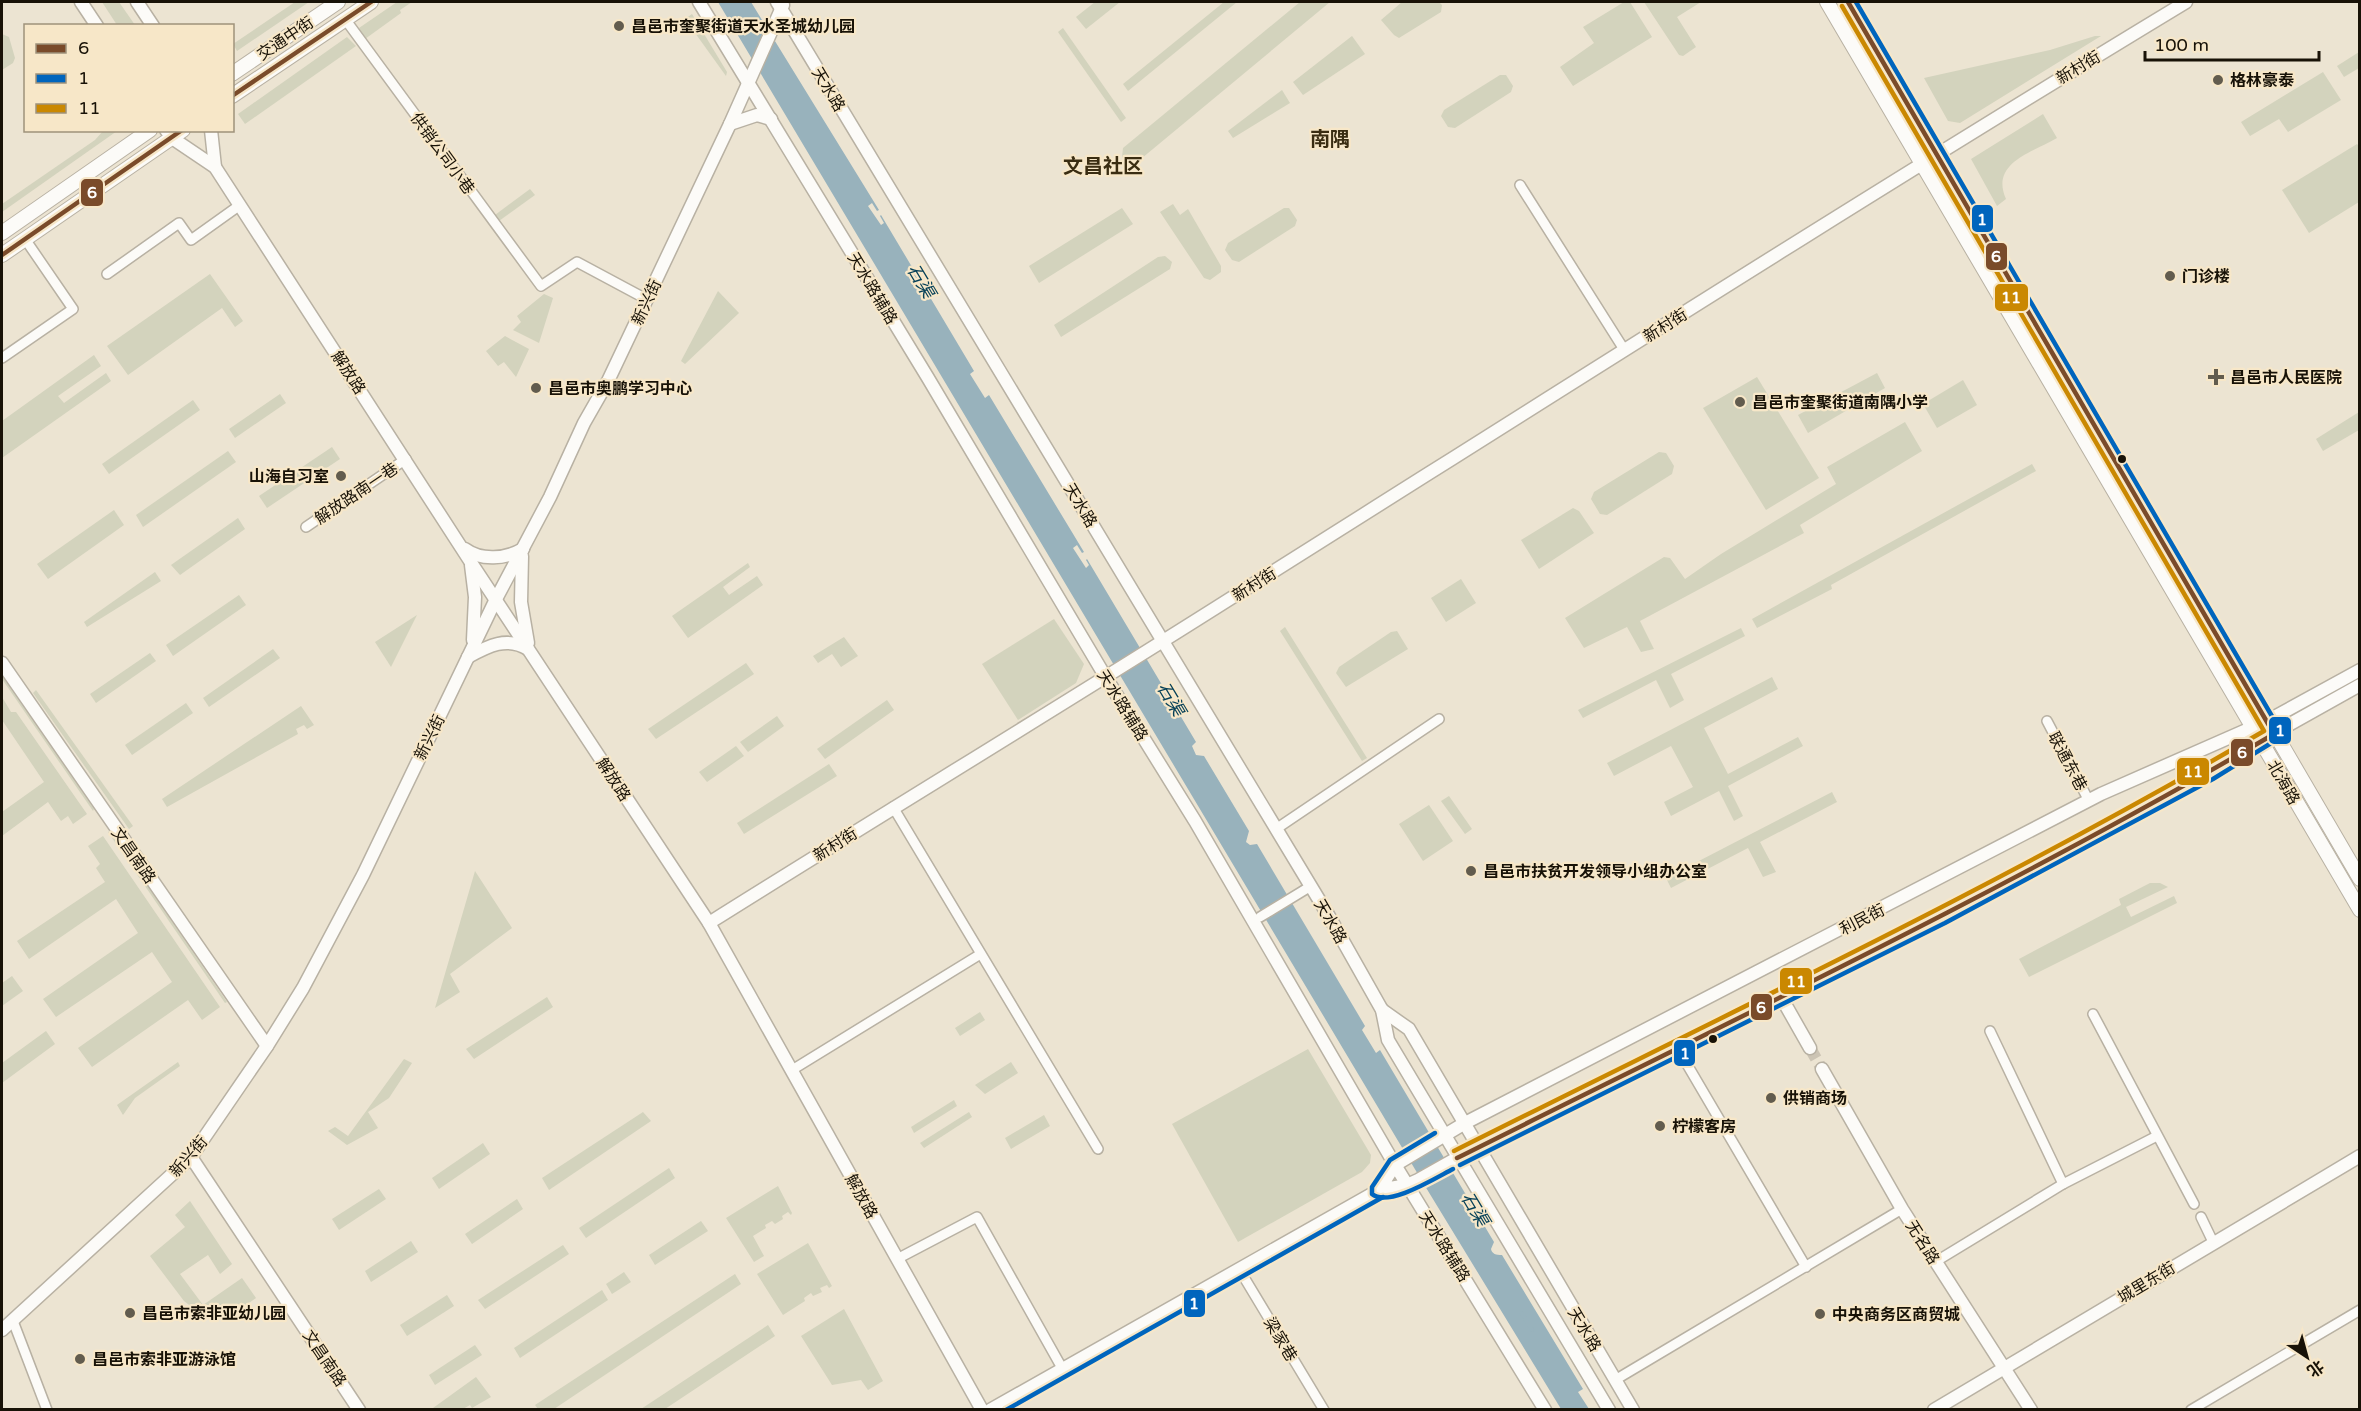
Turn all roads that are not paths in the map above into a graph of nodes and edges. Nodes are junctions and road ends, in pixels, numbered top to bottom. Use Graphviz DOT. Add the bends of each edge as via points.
graph roads {
  1 [pos="81,2"];
  2 [pos="137,2"];
  3 [pos="338,2"];
  4 [pos="371,2"];
  5 [pos="699,2"];
  6 [pos="1827,2"];
  7 [pos="1848,2"];
  8 [pos="2186,2"];
  9 [pos="781,4"];
  10 [pos="345,19"];
  11 [pos="96,24"];
  12 [pos="152,24"];
  13 [pos="234,73"];
  14 [pos="748,83"];
  15 [pos="234,95"];
  16 [pos="771,119"];
  17 [pos="730,124"];
  18 [pos="147,132"];
  19 [pos="211,132"];
  20 [pos="174,133"];
  21 [pos="1936,153"];
  22 [pos="1922,164"];
  23 [pos="215,167"];
  24 [pos="1520,185"];
  25 [pos="240,205"];
  26 [pos="2,232"];
  27 [pos="25,239"];
  28 [pos="2,255"];
  29 [pos="107,273"];
  30 [pos="648,300"];
  31 [pos="1624,351"];
  32 [pos="2,358"];
  33 [pos="406,459"];
  34 [pos="306,527"];
  35 [pos="464,548"];
  36 [pos="523,549"];
  37 [pos="470,561"];
  38 [pos="496,599"];
  39 [pos="1163,642"];
  40 [pos="530,650"];
  41 [pos="470,653"];
  42 [pos="2,663"];
  43 [pos="2360,669"];
  44 [pos="1110,674"];
  45 [pos="2360,686"];
  46 [pos="1439,718"];
  47 [pos="2048,721"];
  48 [pos="2271,727"];
  49 [pos="2251,728"];
  50 [pos="2260,741"];
  51 [pos="2089,801"];
  52 [pos="893,807"];
  53 [pos="1276,829"];
  54 [pos="2360,879"];
  55 [pos="1311,886"];
  56 [pos="2360,910"];
  57 [pos="1260,917"];
  58 [pos="709,923"];
  59 [pos="979,955"];
  60 [pos="1781,997"];
  61 [pos="1382,1010"];
  62 [pos="2093,1014"];
  63 [pos="1990,1031"];
  64 [pos="267,1046"];
  65 [pos="1810,1048"];
  66 [pos="1678,1049"];
  67 [pos="1822,1069"];
  68 [pos="792,1070"];
  69 [pos="1465,1123"];
  70 [pos="2157,1136"];
  71 [pos="1441,1138"];
  72 [pos="1479,1148"];
  73 [pos="1098,1149"];
  74 [pos="2360,1155"];
  75 [pos="191,1157"];
  76 [pos="1453,1160"];
  77 [pos="1400,1162"];
  78 [pos="1413,1183"];
  79 [pos="2063,1184"];
  80 [pos="1379,1190"];
  81 [pos="2194,1204"];
  82 [pos="1902,1209"];
  83 [pos="2200,1217"];
  84 [pos="2214,1242"];
  85 [pos="897,1259"];
  86 [pos="1935,1262"];
  87 [pos="1806,1267"];
  88 [pos="1239,1269"];
  89 [pos="2360,1310"];
  90 [pos="13,1321"];
  91 [pos="2,1330"];
  92 [pos="1062,1368"];
  93 [pos="2003,1368"];
  94 [pos="1615,1380"];
  95 [pos="47,1410"];
  96 [pos="359,1410"];
  97 [pos="982,1410"];
  98 [pos="990,1410"];
  99 [pos="1324,1410"];
  100 [pos="1545,1410"];
  101 [pos="1609,1410"];
  102 [pos="1633,1410"];
  103 [pos="1934,1410"];
  104 [pos="2031,1410"];
  105 [pos="2191,1410"];
  1 -- 11 [label="street"];
  2 -- 12 [label="street"];
  3 -- 13 [label="main road, 交通中街"];
  4 -- 10 [label="main road, 交通中街"];
  5 -- 14 [label="street, 天水路辅路"];
  6 -- 22 [label="main road, 北海路"];
  7 -- 21 [label="main road, 北海路"];
  8 -- 21 [label="street, 新村街"];
  9 -- 14 [label="street, 新兴街"];
  9 -- 39 [label="street, 天水路"];
  10 -- 15 [label="main road, 交通中街"];
  10 -- 30 [label="street, 供销公司小巷" via="541,286 577,262"];
  14 -- 16 [label="street, 天水路辅路"];
  14 -- 17 [label="street, 新兴街"];
  16 -- 17 [label="street" via="757,116"];
  16 -- 44 [label="street, 天水路辅路"];
  17 -- 30 [label="street, 新兴街"];
  18 -- 26 [label="main road"];
  19 -- 23 [label="street, 解放路"];
  20 -- 23 [label="street, 解放路"];
  20 -- 27 [label="main road"];
  21 -- 22 [label="street, 新村街"];
  21 -- 48 [label="main road, 北海路"];
  22 -- 31 [label="street, 新村街"];
  22 -- 49 [label="main road, 北海路"];
  23 -- 25 [label="street, 解放路"];
  24 -- 31 [label="street"];
  25 -- 29 [label="street" via="191,240 179,223"];
  25 -- 33 [label="street, 解放路"];
  27 -- 28 [label="main road"];
  27 -- 32 [label="street" via="73,309"];
  30 -- 36 [label="street, 新兴街"];
  31 -- 39 [label="street, 新村街"];
  33 -- 34 [label="street, 解放路南一巷"];
  33 -- 35 [label="street, 解放路"];
  35 -- 36 [label="street" via="489,557"];
  35 -- 37 [label="street, 解放路"];
  36 -- 38 [label="street, 新兴街"];
  36 -- 40 [label="street" via="521,603"];
  37 -- 38 [label="street, 解放路"];
  37 -- 41 [label="street" via="475,597"];
  38 -- 40 [label="street, 解放路"];
  38 -- 41 [label="street, 新兴街"];
  39 -- 44 [label="street, 新村街"];
  39 -- 53 [label="street, 天水路"];
  40 -- 41 [label="street" via="505,642"];
  40 -- 58 [label="street, 解放路"];
  41 -- 64 [label="street, 新兴街" via="363,874 303,988"];
  42 -- 64 [label="street, 文昌南路"];
  43 -- 48 [label="street, 利民街"];
  44 -- 52 [label="street, 新村街"];
  44 -- 77 [label="street, 天水路辅路"];
  45 -- 48 [label="street, 利民街"];
  46 -- 53 [label="street"];
  47 -- 51 [label="street, 联通东巷"];
  48 -- 49 [label="street, 利民街"];
  48 -- 50 [label="street, 利民街"];
  48 -- 54 [label="main road, 北海路"];
  49 -- 50 [label="main road, 北海路"];
  49 -- 51 [label="street, 利民街"];
  50 -- 56 [label="main road, 北海路"];
  50 -- 60 [label="street, 利民街" via="2210,772 1941,916"];
  51 -- 69 [label="street, 利民街"];
  52 -- 58 [label="street, 新村街"];
  52 -- 59 [label="street"];
  53 -- 55 [label="street, 天水路"];
  55 -- 57 [label="street"];
  55 -- 61 [label="street, 天水路"];
  58 -- 68 [label="street, 解放路"];
  59 -- 68 [label="street"];
  59 -- 73 [label="street"];
  60 -- 65 [label="street"];
  60 -- 66 [label="street, 利民街"];
  61 -- 69 [label="street, 天水路" via="1409,1029"];
  61 -- 71 [label="street, 天水路" via="1388,1040"];
  62 -- 70 [label="street"];
  63 -- 79 [label="street"];
  64 -- 75 [label="street, 新兴街"];
  66 -- 72 [label="street, 利民街"];
  66 -- 87 [label="street"];
  67 -- 82 [label="street, 无名路"];
  68 -- 85 [label="street, 解放路"];
  69 -- 71 [label="street, 利民街"];
  69 -- 72 [label="street, 天水路"];
  70 -- 79 [label="street"];
  70 -- 81 [label="street"];
  71 -- 76 [label="street, 天水路"];
  71 -- 77 [label="street, 利民街"];
  72 -- 76 [label="street, 利民街"];
  72 -- 94 [label="street, 天水路"];
  74 -- 84 [label="street, 城里东街"];
  75 -- 90 [label="street, 新兴街"];
  75 -- 96 [label="street, 文昌南路"];
  76 -- 78 [label="street, 利民街"];
  76 -- 101 [label="street, 天水路"];
  77 -- 78 [label="street, 天水路辅路"];
  77 -- 80 [label="street, 利民街"];
  78 -- 80 [label="street, 利民街"];
  78 -- 100 [label="street, 天水路辅路"];
  79 -- 86 [label="street"];
  80 -- 88 [label="street, 利民街"];
  82 -- 86 [label="street, 无名路"];
  82 -- 87 [label="street"];
  83 -- 84 [label="street"];
  84 -- 93 [label="street, 城里东街"];
  85 -- 92 [label="street" via="977,1217"];
  85 -- 97 [label="street, 解放路"];
  86 -- 93 [label="street, 无名路"];
  87 -- 94 [label="street"];
  88 -- 92 [label="street, 利民街"];
  88 -- 99 [label="street, 梁家巷"];
  89 -- 105 [label="street"];
  90 -- 91 [label="street, 新兴街"];
  90 -- 95 [label="street"];
  92 -- 98 [label="street, 利民街"];
  93 -- 103 [label="street, 城里东街"];
  93 -- 104 [label="street, 无名路"];
  94 -- 102 [label="street, 天水路"];
}
